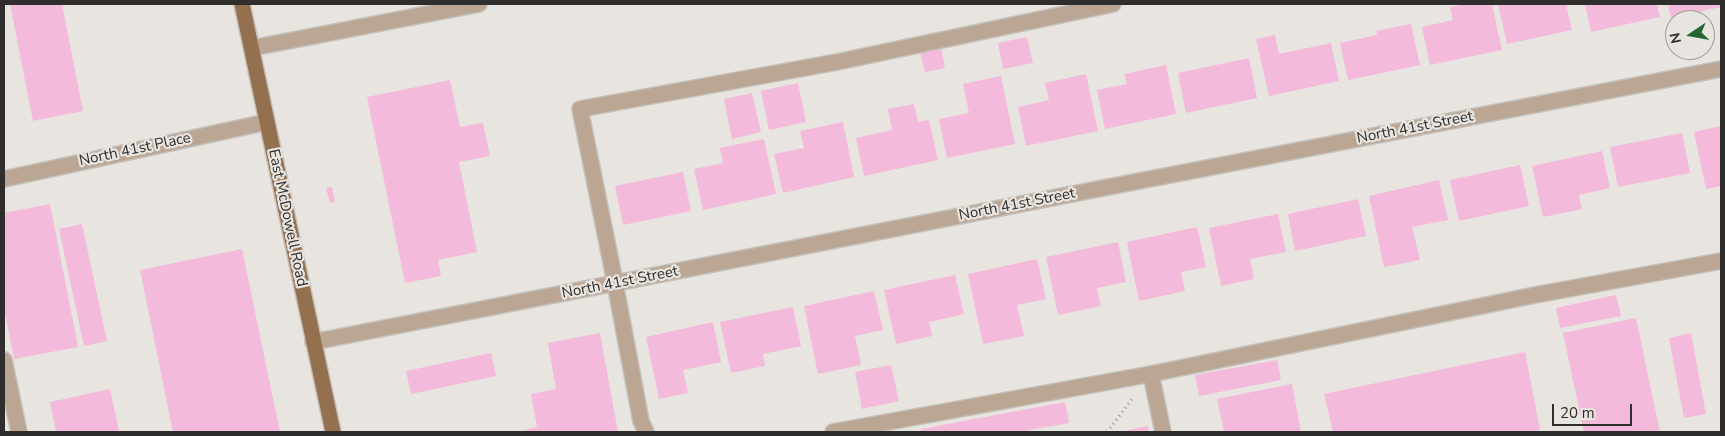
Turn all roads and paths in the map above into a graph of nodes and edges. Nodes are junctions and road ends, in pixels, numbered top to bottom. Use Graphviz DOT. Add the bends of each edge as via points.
graph roads {
  1 [pos="242,4"];
  2 [pos="479,4"];
  3 [pos="1113,4"];
  4 [pos="1095,6"];
  5 [pos="252,48"];
  6 [pos="1721,69"];
  7 [pos="267,122"];
  8 [pos="4,179"];
  9 [pos="1721,261"];
  10 [pos="616,284"];
  11 [pos="313,342"];
  12 [pos="4,360"];
  13 [pos="1151,374"];
  14 [pos="19,432"];
  15 [pos="333,432"];
  16 [pos="646,432"];
  17 [pos="833,432"];
  18 [pos="1107,432"];
  19 [pos="1163,432"];
  1 -- 5 [label="main road, East McDowell Road"];
  2 -- 5 [label="street"];
  3 -- 4 [label="street"];
  4 -- 10 [label="street" via="836,62 580,109"];
  5 -- 7 [label="main road, East McDowell Road"];
  6 -- 10 [label="street, North 41st Street"];
  7 -- 8 [label="street, North 41st Place"];
  7 -- 11 [label="main road, East McDowell Road"];
  9 -- 13 [label="street" via="1535,295"];
  10 -- 11 [label="street, North 41st Street"];
  10 -- 16 [label="street" via="641,422"];
  11 -- 15 [label="main road, East McDowell Road"];
  12 -- 14 [label="street"];
  13 -- 17 [label="street"];
  13 -- 18 [label="path"];
  13 -- 19 [label="street"];
}
